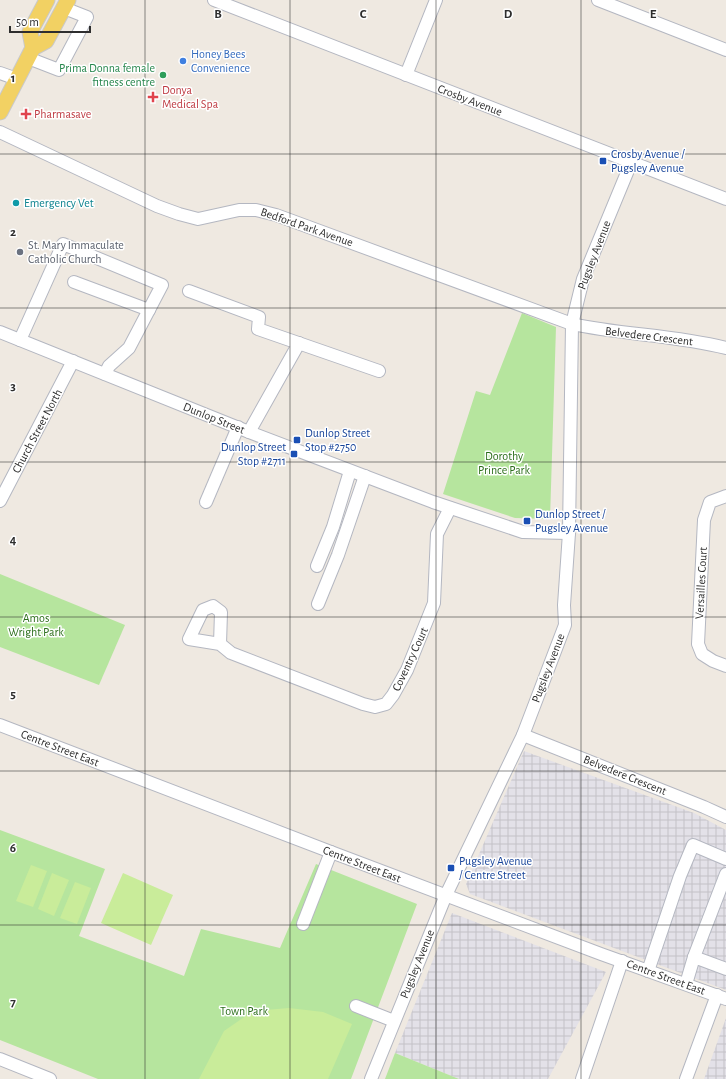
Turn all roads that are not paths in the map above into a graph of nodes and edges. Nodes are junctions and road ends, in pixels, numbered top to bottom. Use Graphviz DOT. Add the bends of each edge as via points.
graph roads {
  1 [pos="47,0"];
  2 [pos="214,0"];
  3 [pos="436,0"];
  4 [pos="598,0"];
  5 [pos="66,4"];
  6 [pos="726,50"];
  7 [pos="31,53"];
  8 [pos="0,73"];
  9 [pos="406,75"];
  10 [pos="17,79"];
  11 [pos="0,112"];
  12 [pos="0,132"];
  13 [pos="631,163"];
  14 [pos="726,199"];
  15 [pos="74,282"];
  16 [pos="189,291"];
  17 [pos="149,310"];
  18 [pos="572,324"];
  19 [pos="0,332"];
  20 [pos="20,340"];
  21 [pos="299,343"];
  22 [pos="726,348"];
  23 [pos="73,361"];
  24 [pos="379,371"];
  25 [pos="105,374"];
  26 [pos="243,429"];
  27 [pos="350,471"];
  28 [pos="365,476"];
  29 [pos="726,496"];
  30 [pos="0,501"];
  31 [pos="206,502"];
  32 [pos="450,508"];
  33 [pos="569,533"];
  34 [pos="317,566"];
  35 [pos="318,604"];
  36 [pos="220,644"];
  37 [pos="726,666"];
  38 [pos="0,725"];
  39 [pos="523,735"];
  40 [pos="726,817"];
  41 [pos="330,852"];
  42 [pos="726,859"];
  43 [pos="726,874"];
  44 [pos="446,895"];
  45 [pos="303,924"];
  46 [pos="694,957"];
  47 [pos="622,961"];
  48 [pos="726,969"];
  49 [pos="648,970"];
  50 [pos="686,984"];
  51 [pos="722,997"];
  52 [pos="356,1006"];
  53 [pos="394,1021"];
  54 [pos="0,1059"];
  55 [pos="50,1079"];
  56 [pos="371,1079"];
  57 [pos="582,1079"];
  58 [pos="686,1079"];
  1 -- 7 [label="main road" via="30,32"];
  2 -- 9 [label="street, Crosby Avenue"];
  3 -- 9 [label="street"];
  4 -- 6 [label="street"];
  5 -- 7 [label="main road" via="46,41"];
  5 -- 7 [label="street" via="87,17 59,70"];
  7 -- 10 [label="main road"];
  8 -- 10 [label="street"];
  9 -- 13 [label="street, Crosby Avenue"];
  10 -- 11 [label="main road"];
  12 -- 18 [label="street, Bedford Park Avenue" via="179,214 198,218 239,210 256,210 276,215"];
  13 -- 14 [label="street, Crosby Avenue"];
  13 -- 18 [label="street, Pugsley Avenue" via="583,279"];
  15 -- 17 [label="street"];
  16 -- 21 [label="street" via="259,317 258,329"];
  17 -- 20 [label="street" via="162,285 63,244"];
  17 -- 25 [label="street" via="129,348 109,366"];
  18 -- 22 [label="street, Belvedere Crescent" via="707,343"];
  18 -- 33 [label="street, Pugsley Avenue"];
  19 -- 20 [label="street, Dunlop Street"];
  20 -- 23 [label="street, Dunlop Street"];
  21 -- 24 [label="street"];
  21 -- 26 [label="street"];
  23 -- 25 [label="street, Dunlop Street"];
  23 -- 30 [label="street, Church Street North"];
  25 -- 26 [label="street, Dunlop Street"];
  26 -- 27 [label="street, Dunlop Street"];
  26 -- 31 [label="street"];
  27 -- 28 [label="street, Dunlop Street"];
  27 -- 34 [label="street" via="333,527"];
  28 -- 32 [label="street, Dunlop Street"];
  28 -- 35 [label="street"];
  29 -- 37 [label="street, Versailles Court" via="710,502 704,520 698,644 702,654"];
  32 -- 33 [label="street, Dunlop Street" via="523,532"];
  32 -- 36 [label="street, Coventry Court" via="437,534 434,603 407,670 386,704 374,707 363,704 231,653"];
  33 -- 39 [label="street, Pugsley Avenue" via="565,625"];
  38 -- 41 [label="street, Centre Street East"];
  39 -- 40 [label="street, Belvedere Crescent"];
  39 -- 44 [label="street, Pugsley Avenue"];
  41 -- 44 [label="street, Centre Street East"];
  41 -- 45 [label="street"];
  42 -- 49 [label="street" via="693,845"];
  43 -- 46 [label="street"];
  44 -- 47 [label="street, Centre Street East"];
  44 -- 53 [label="street, Pugsley Avenue"];
  46 -- 48 [label="street"];
  46 -- 50 [label="street"];
  47 -- 49 [label="street, Centre Street East"];
  47 -- 57 [label="street"];
  49 -- 50 [label="street, Centre Street East"];
  50 -- 51 [label="street, Centre Street East"];
  51 -- 58 [label="street"];
  52 -- 53 [label="street"];
  53 -- 56 [label="street, Pugsley Avenue"];
  54 -- 55 [label="street"];
}
